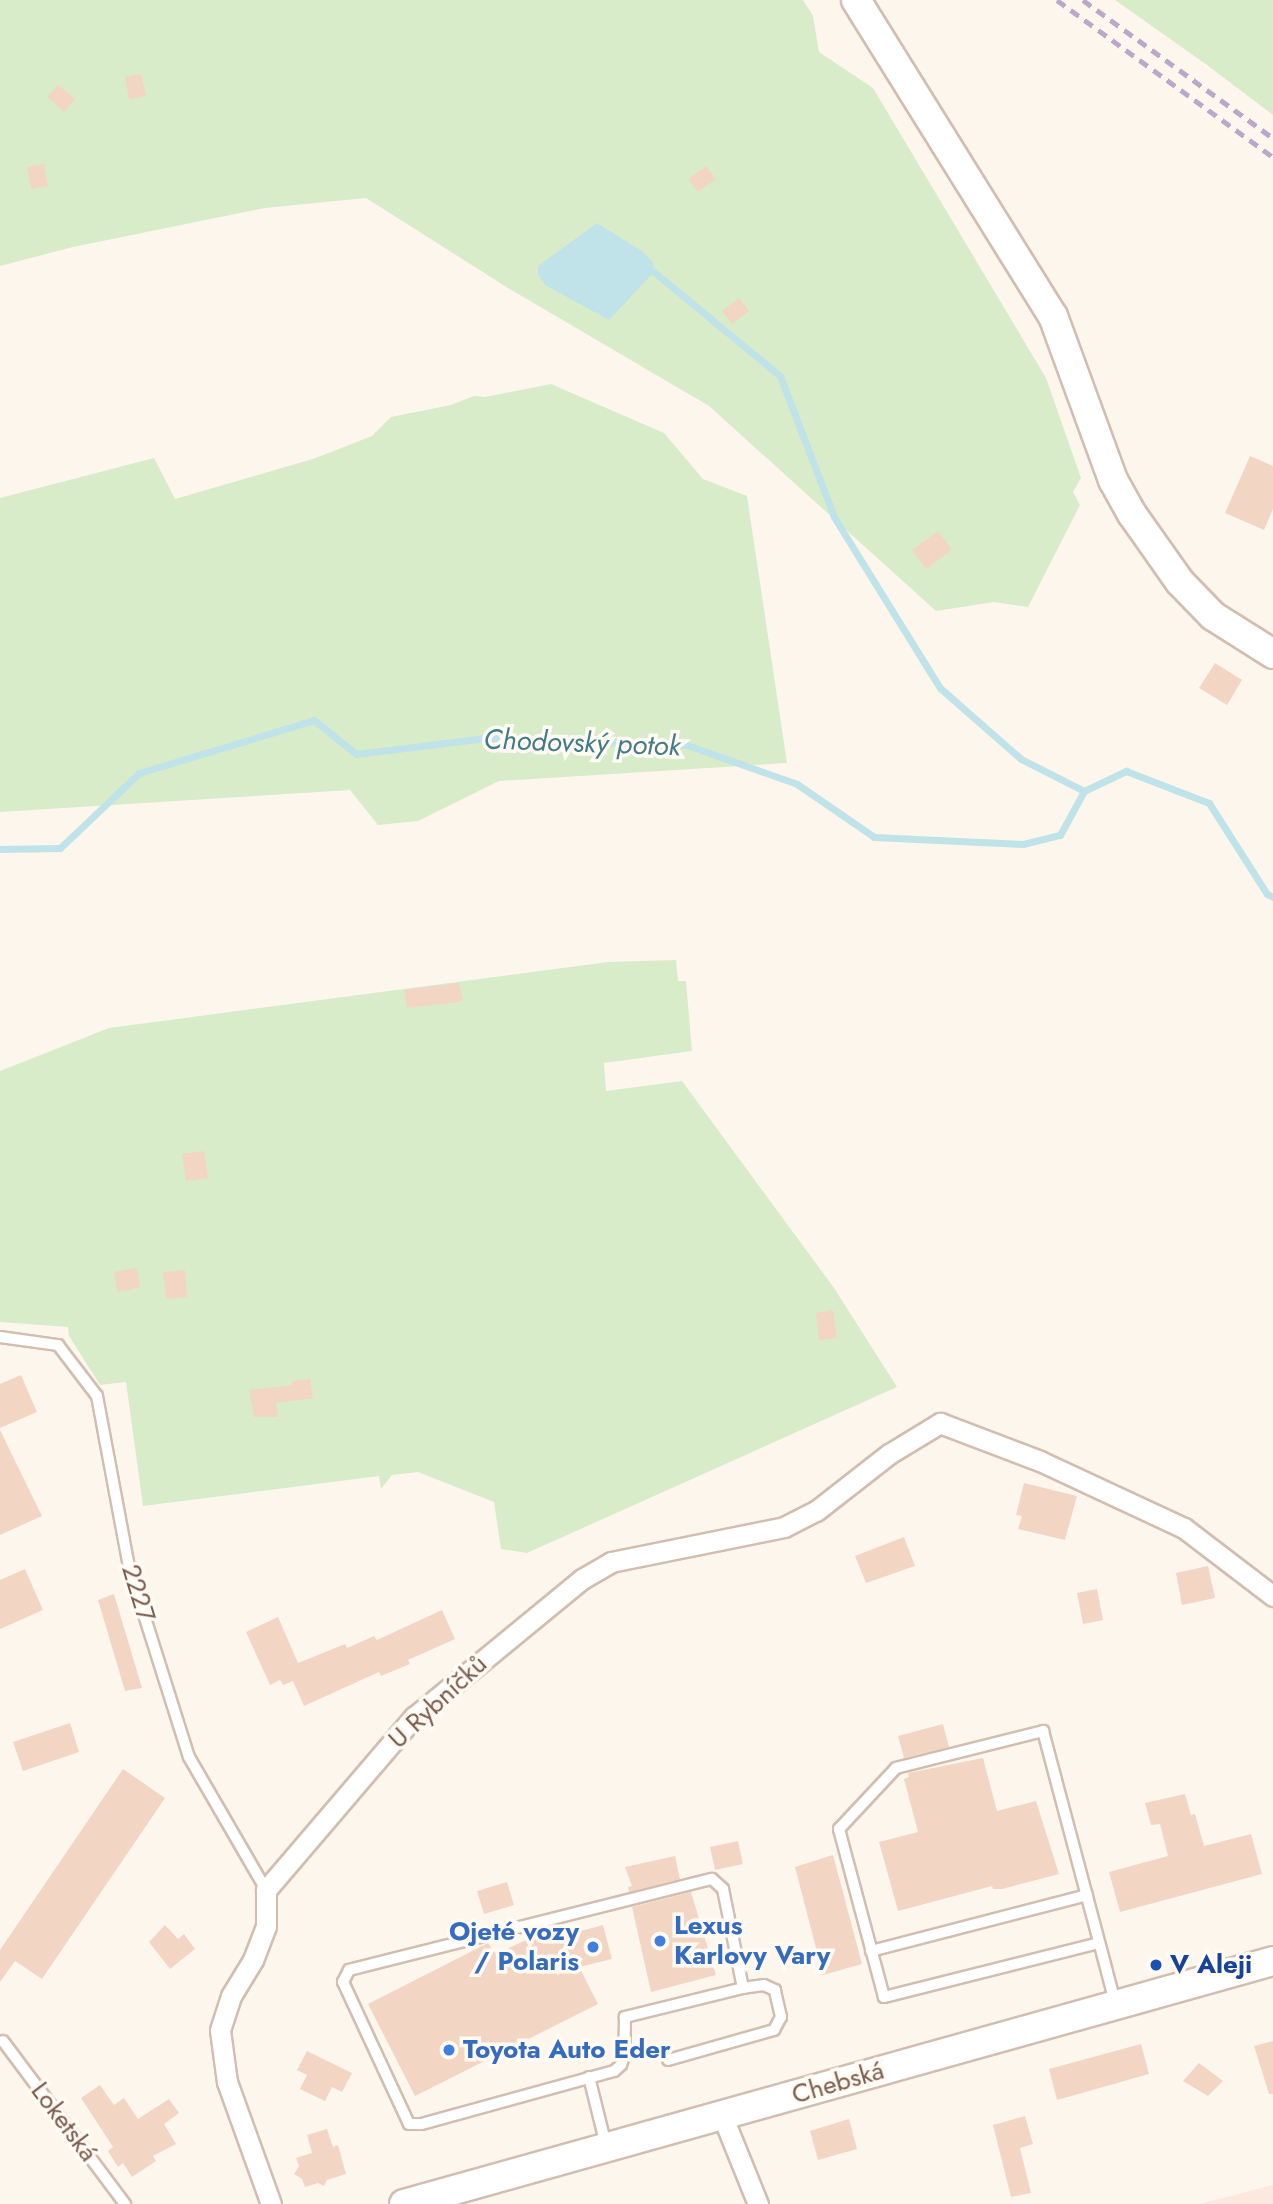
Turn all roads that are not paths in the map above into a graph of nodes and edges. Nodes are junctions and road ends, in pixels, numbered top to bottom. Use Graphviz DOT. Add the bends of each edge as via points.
graph roads {
  1 [pos="856,0"];
  2 [pos="1273,654"];
  3 [pos="0,1337"];
  4 [pos="1273,1596"];
  5 [pos="266,1890"];
  6 [pos="1087,1895"];
  7 [pos="1100,1943"];
  8 [pos="871,1951"];
  9 [pos="1273,1961"];
  10 [pos="743,1988"];
  11 [pos="1116,2005"];
  12 [pos="3,2041"];
  13 [pos="668,2060"];
  14 [pos="589,2077"];
  15 [pos="722,2115"];
  16 [pos="607,2147"];
  17 [pos="125,2204"];
  18 [pos="271,2204"];
  19 [pos="404,2204"];
  20 [pos="758,2204"];
  1 -- 2 [label="street" via="1053,316 1113,480 1132,514 1180,582 1213,616"];
  3 -- 5 [label="lane, 2227" via="58,1345 97,1395 129,1567 189,1756"];
  4 -- 5 [label="street, U Rybníčků" via="1184,1528 1040,1461 940,1423 889,1454 816,1511 784,1527 611,1562 582,1579 414,1717"];
  5 -- 18 [label="street" via="266,1926 220,2030 227,2082"];
  6 -- 7 [label="lane"];
  6 -- 8 [label="lane"];
  6 -- 8 [label="lane" via="1043,1731 896,1768 839,1829"];
  7 -- 8 [label="lane" via="884,1997"];
  7 -- 11 [label="lane"];
  9 -- 11 [label="street, Chebská"];
  10 -- 13 [label="lane" via="764,1985 775,1990 781,2017 774,2030"];
  10 -- 14 [label="lane" via="632,2013 622,2023 621,2065"];
  10 -- 14 [label="lane" via="723,1889 712,1879 349,1970 343,1982 409,2124"];
  11 -- 15 [label="street, Chebská"];
  12 -- 17 [label="lane, Loketská"];
  14 -- 16 [label="lane"];
  15 -- 16 [label="street, Chebská"];
  15 -- 20 [label="street"];
  16 -- 19 [label="street, Chebská"];
}
